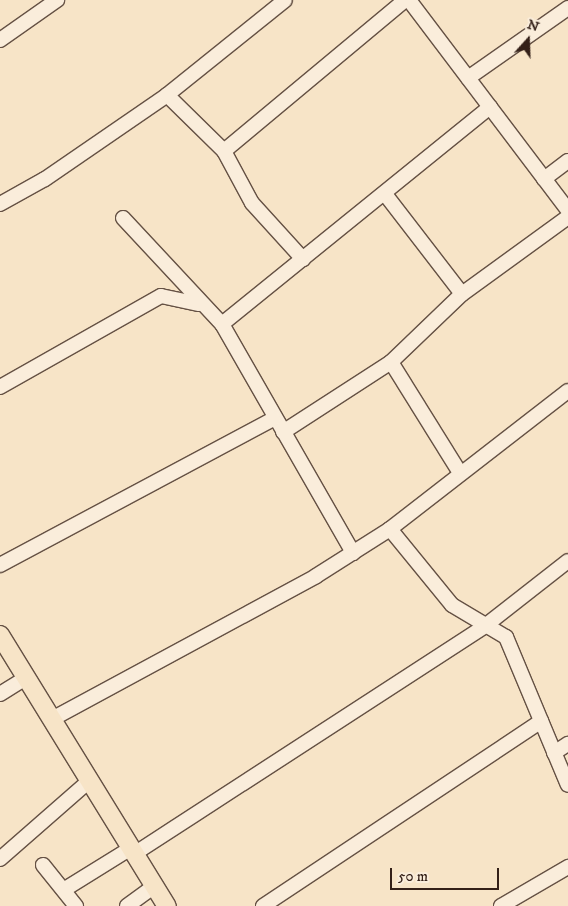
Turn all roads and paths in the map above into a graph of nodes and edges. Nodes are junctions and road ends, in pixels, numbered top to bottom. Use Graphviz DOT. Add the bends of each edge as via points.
graph roads {
  1 [pos="57,0"];
  2 [pos="285,0"];
  3 [pos="405,0"];
  4 [pos="409,0"];
  5 [pos="568,8"];
  6 [pos="0,40"];
  7 [pos="468,78"];
  8 [pos="167,95"];
  9 [pos="490,107"];
  10 [pos="224,151"];
  11 [pos="568,161"];
  12 [pos="544,179"];
  13 [pos="385,194"];
  14 [pos="0,204"];
  15 [pos="568,210"];
  16 [pos="568,217"];
  17 [pos="123,218"];
  18 [pos="303,259"];
  19 [pos="172,276"];
  20 [pos="462,294"];
  21 [pos="161,296"];
  22 [pos="199,304"];
  23 [pos="222,324"];
  24 [pos="391,362"];
  25 [pos="0,388"];
  26 [pos="568,391"];
  27 [pos="274,419"];
  28 [pos="283,432"];
  29 [pos="460,473"];
  30 [pos="390,529"];
  31 [pos="353,552"];
  32 [pos="568,561"];
  33 [pos="0,566"];
  34 [pos="485,626"];
  35 [pos="0,635"];
  36 [pos="26,678"];
  37 [pos="0,694"];
  38 [pos="52,719"];
  39 [pos="541,721"];
  40 [pos="568,744"];
  41 [pos="554,753"];
  42 [pos="89,781"];
  43 [pos="568,785"];
  44 [pos="132,851"];
  45 [pos="0,858"];
  46 [pos="43,865"];
  47 [pos="568,867"];
  48 [pos="155,886"];
  49 [pos="65,889"];
  50 [pos="76,906"];
  51 [pos="127,906"];
  52 [pos="167,906"];
  53 [pos="264,906"];
  54 [pos="501,906"];
  1 -- 6 [label="street"];
  2 -- 8 [label="street"];
  3 -- 10 [label="street"];
  4 -- 7 [label="street"];
  5 -- 7 [label="street"];
  7 -- 9 [label="street"];
  8 -- 10 [label="street"];
  8 -- 14 [label="street" via="45,179"];
  9 -- 12 [label="street"];
  9 -- 13 [label="street"];
  10 -- 18 [label="street" via="252,203"];
  11 -- 12 [label="street"];
  12 -- 15 [label="street"];
  13 -- 18 [label="street"];
  13 -- 20 [label="street"];
  16 -- 20 [label="street"];
  17 -- 19 [label="street"];
  18 -- 23 [label="street"];
  19 -- 21 [label="street"];
  19 -- 22 [label="street"];
  20 -- 24 [label="street"];
  21 -- 22 [label="street"];
  21 -- 25 [label="street"];
  22 -- 23 [label="street"];
  23 -- 27 [label="street"];
  24 -- 28 [label="street"];
  24 -- 29 [label="street"];
  26 -- 29 [label="street"];
  27 -- 28 [label="street"];
  27 -- 33 [label="street"];
  28 -- 31 [label="street"];
  29 -- 30 [label="street"];
  30 -- 31 [label="street"];
  30 -- 34 [label="street" via="452,605"];
  31 -- 38 [label="street"];
  32 -- 34 [label="street"];
  34 -- 39 [label="street" via="506,637"];
  34 -- 44 [label="street"];
  35 -- 36 [label="main road"];
  36 -- 37 [label="street"];
  36 -- 38 [label="main road"];
  38 -- 42 [label="main road"];
  39 -- 41 [label="street"];
  39 -- 53 [label="street"];
  40 -- 41 [label="street"];
  41 -- 43 [label="street"];
  42 -- 44 [label="main road"];
  42 -- 45 [label="street"];
  44 -- 48 [label="main road"];
  44 -- 49 [label="street"];
  46 -- 49 [label="street"];
  47 -- 54 [label="street"];
  48 -- 51 [label="street"];
  48 -- 52 [label="main road"];
  49 -- 50 [label="street"];
}
